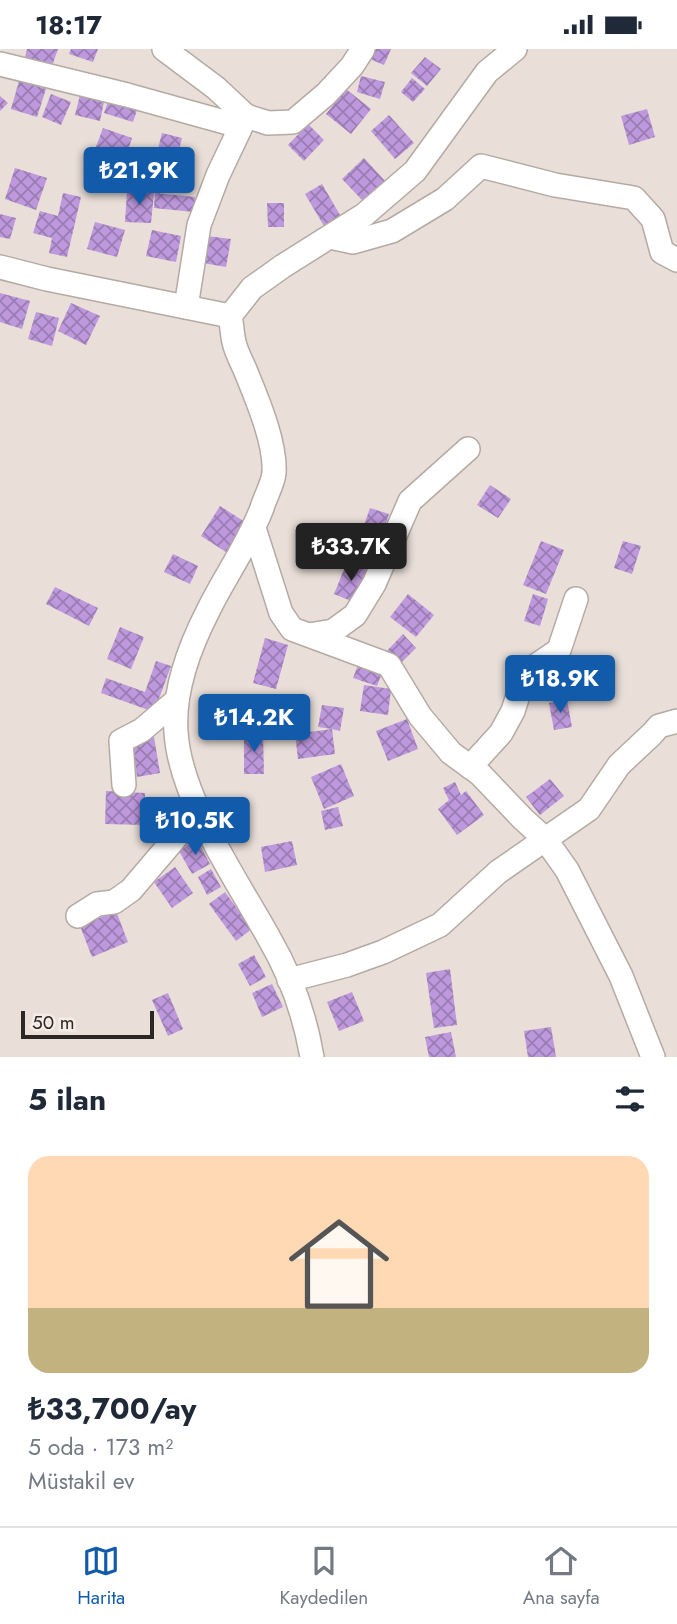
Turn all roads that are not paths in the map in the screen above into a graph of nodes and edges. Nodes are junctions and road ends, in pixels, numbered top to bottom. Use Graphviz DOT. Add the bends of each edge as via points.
graph roads {
  1 [pos="164,49"];
  2 [pos="363,49"];
  3 [pos="481,49"];
  4 [pos="515,49"];
  5 [pos="0,64"];
  6 [pos="487,72"];
  7 [pos="246,116"];
  8 [pos="330,237"];
  9 [pos="677,260"];
  10 [pos="0,267"];
  11 [pos="186,307"];
  12 [pos="230,316"];
  13 [pos="468,449"];
  14 [pos="254,528"];
  15 [pos="576,599"];
  16 [pos="309,635"];
  17 [pos="177,701"];
  18 [pos="677,722"];
  19 [pos="470,767"];
  20 [pos="124,785"];
  21 [pos="199,810"];
  22 [pos="545,839"];
  23 [pos="78,916"];
  24 [pos="289,980"];
  25 [pos="312,1057"];
  26 [pos="653,1057"];
  1 -- 7 [label="street"];
  2 -- 7 [label="street" via="352,67 293,122 268,123"];
  3 -- 6 [label="street"];
  4 -- 6 [label="street"];
  5 -- 7 [label="street" via="228,123"];
  6 -- 8 [label="street" via="415,171"];
  7 -- 11 [label="street" via="199,225"];
  8 -- 9 [label="street" via="353,241 392,231 445,199 481,166 634,198 653,219 662,252"];
  8 -- 12 [label="street" via="252,288"];
  10 -- 11 [label="street"];
  11 -- 12 [label="street"];
  12 -- 14 [label="street" via="234,343 270,441 274,475"];
  13 -- 16 [label="street" via="410,501 374,585 355,615 333,631"];
  14 -- 16 [label="street" via="281,613 292,629"];
  14 -- 17 [label="street" via="208,611 186,663"];
  15 -- 19 [label="street" via="559,650 525,673 513,711"];
  16 -- 19 [label="street" via="389,666 420,716 451,753"];
  17 -- 20 [label="street" via="121,741"];
  17 -- 21 [label="street" via="182,766"];
  18 -- 22 [label="street" via="659,726 619,765 589,809"];
  19 -- 22 [label="street"];
  21 -- 23 [label="street" via="131,890"];
  21 -- 24 [label="street"];
  22 -- 24 [label="street" via="498,872 440,925 359,961"];
  22 -- 26 [label="street" via="567,870 621,976"];
  24 -- 25 [label="street"];
}
